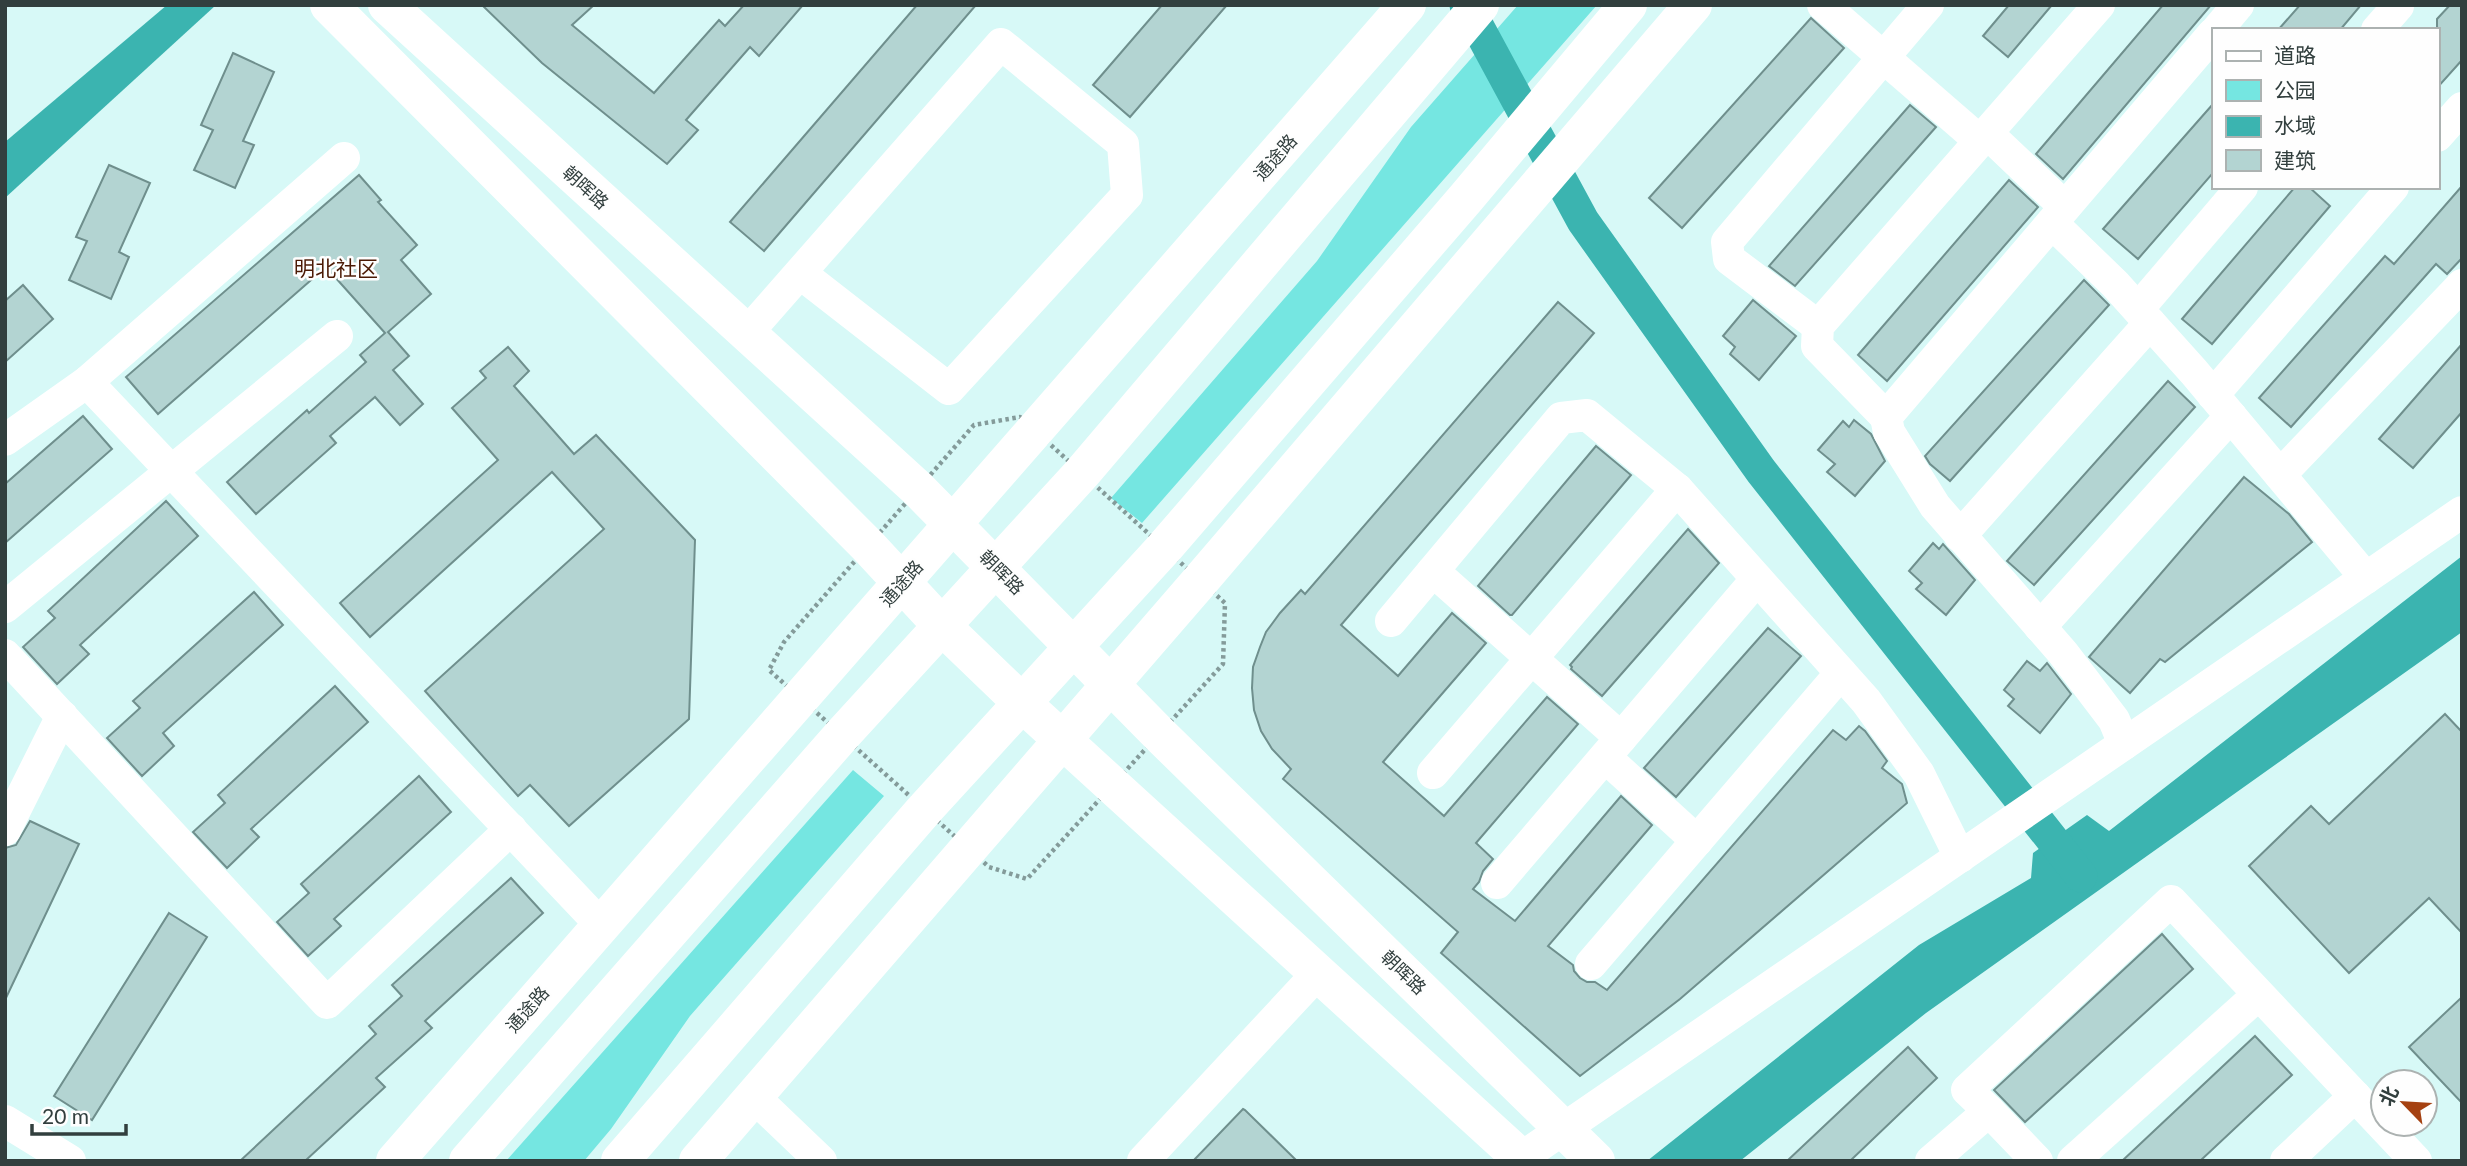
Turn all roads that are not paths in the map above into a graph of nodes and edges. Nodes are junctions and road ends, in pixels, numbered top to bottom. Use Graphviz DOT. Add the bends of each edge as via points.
graph roads {
  1 [pos="330,5"];
  2 [pos="387,5"];
  3 [pos="1480,5"];
  4 [pos="1693,5"];
  5 [pos="1823,5"];
  6 [pos="1928,5"];
  7 [pos="2099,5"];
  8 [pos="2238,5"];
  9 [pos="2398,6"];
  10 [pos="1402,11"];
  11 [pos="1618,17"];
  12 [pos="2219,28"];
  13 [pos="2379,28"];
  14 [pos="2212,35"];
  15 [pos="1884,57"];
  16 [pos="2462,108"];
  17 [pos="2439,134"];
  18 [pos="1983,137"];
  19 [pos="344,158"];
  20 [pos="2240,189"];
  21 [pos="2389,189"];
  22 [pos="2058,215"];
  23 [pos="800,273"];
  24 [pos="2462,285"];
  25 [pos="2144,316"];
  26 [pos="1818,326"];
  27 [pos="747,333"];
  28 [pos="337,336"];
  29 [pos="87,382"];
  30 [pos="2222,405"];
  31 [pos="1886,417"];
  32 [pos="5,440"];
  33 [pos="172,471"];
  34 [pos="2280,475"];
  35 [pos="1678,489"];
  36 [pos="2462,512"];
  37 [pos="953,524"];
  38 [pos="1961,536"];
  39 [pos="996,566"];
  40 [pos="1433,571"];
  41 [pos="2366,578"];
  42 [pos="1757,579"];
  43 [pos="902,582"];
  44 [pos="5,607"];
  45 [pos="1391,621"];
  46 [pos="943,627"];
  47 [pos="2040,627"];
  48 [pos="1074,646"];
  49 [pos="5,655"];
  50 [pos="1531,658"];
  51 [pos="1841,673"];
  52 [pos="1111,683"];
  53 [pos="1022,703"];
  54 [pos="62,716"];
  55 [pos="1062,739"];
  56 [pos="2124,744"];
  57 [pos="1613,747"];
  58 [pos="1433,773"];
  59 [pos="511,829"];
  60 [pos="5,830"];
  61 [pos="1697,841"];
  62 [pos="1966,852"];
  63 [pos="1497,883"];
  64 [pos="601,925"];
  65 [pos="1591,964"];
  66 [pos="1318,973"];
  67 [pos="2258,995"];
  68 [pos="753,1096"];
  69 [pos="2355,1096"];
  70 [pos="1989,1111"];
  71 [pos="5,1121"];
  72 [pos="1582,1147"];
  73 [pos="1522,1159"];
  74 [pos="70,1161"];
  75 [pos="395,1161"];
  76 [pos="468,1161"];
  77 [pos="620,1161"];
  78 [pos="698,1161"];
  79 [pos="821,1161"];
  80 [pos="1143,1161"];
  81 [pos="1931,1161"];
  82 [pos="2037,1161"];
  83 [pos="2073,1161"];
  84 [pos="2286,1161"];
  85 [pos="2416,1161"];
  1 -- 43 [label="main road"];
  2 -- 27 [label="main road, 朝晖路"];
  3 -- 39 [label="main road" via="1082,473"];
  4 -- 52 [label="main road"];
  5 -- 15 [label="street"];
  6 -- 15 [label="street"];
  7 -- 18 [label="street"];
  8 -- 12 [label="street"];
  9 -- 13 [label="street"];
  10 -- 37 [label="main road, 通途路"];
  11 -- 48 [label="main road" via="1164,548"];
  14 -- 22 [label="street"];
  15 -- 18 [label="street"];
  15 -- 26 [label="street" via="1727,242 1729,259"];
  16 -- 17 [label="street"];
  18 -- 22 [label="street"];
  18 -- 26 [label="street"];
  19 -- 29 [label="street"];
  20 -- 25 [label="street"];
  21 -- 30 [label="street"];
  22 -- 25 [label="street"];
  22 -- 31 [label="street"];
  23 -- 23 [label="street" via="1001,44 1123,144 1127,195 949,389"];
  23 -- 27 [label="street"];
  24 -- 34 [label="street"];
  25 -- 30 [label="street"];
  25 -- 38 [label="street"];
  26 -- 31 [label="street" via="1817,346"];
  27 -- 37 [label="main road, 朝晖路"];
  28 -- 33 [label="street"];
  29 -- 32 [label="street"];
  29 -- 33 [label="street"];
  30 -- 34 [label="street"];
  30 -- 47 [label="street"];
  31 -- 38 [label="street" via="1889,432 1935,506"];
  33 -- 44 [label="street"];
  33 -- 59 [label="street"];
  34 -- 41 [label="street"];
  35 -- 40 [label="street" via="1587,415 1561,418"];
  35 -- 42 [label="street"];
  35 -- 50 [label="street"];
  36 -- 41 [label="street"];
  37 -- 39 [label="main road, 朝晖路"];
  37 -- 43 [label="main road, 通途路"];
  38 -- 47 [label="street"];
  39 -- 46 [label="main road"];
  39 -- 48 [label="main road, 朝晖路"];
  40 -- 45 [label="street"];
  40 -- 50 [label="street"];
  41 -- 56 [label="street"];
  42 -- 51 [label="street"];
  42 -- 57 [label="street"];
  43 -- 46 [label="main road"];
  43 -- 64 [label="main road, 通途路"];
  46 -- 53 [label="main road"];
  46 -- 76 [label="main road" via="842,735"];
  47 -- 56 [label="street" via="2114,720"];
  48 -- 52 [label="main road, 朝晖路"];
  48 -- 53 [label="main road"];
  49 -- 54 [label="street"];
  50 -- 57 [label="street"];
  50 -- 58 [label="street"];
  51 -- 61 [label="street"];
  51 -- 62 [label="street" via="1919,774"];
  52 -- 55 [label="main road"];
  52 -- 72 [label="main road, 朝晖路"];
  53 -- 55 [label="main road"];
  53 -- 77 [label="main road"];
  54 -- 59 [label="street" via="327,1003"];
  54 -- 60 [label="street"];
  55 -- 66 [label="main road"];
  55 -- 68 [label="main road"];
  56 -- 62 [label="street"];
  57 -- 61 [label="street"];
  57 -- 63 [label="street"];
  59 -- 64 [label="street"];
  61 -- 65 [label="street"];
  62 -- 72 [label="street"];
  64 -- 75 [label="main road, 通途路"];
  66 -- 73 [label="main road"];
  66 -- 80 [label="street"];
  67 -- 69 [label="street"];
  67 -- 70 [label="street" via="2171,901 1967,1090"];
  67 -- 83 [label="street"];
  68 -- 78 [label="main road"];
  68 -- 79 [label="street"];
  69 -- 84 [label="street"];
  69 -- 85 [label="street"];
  70 -- 81 [label="street"];
  70 -- 82 [label="street"];
  71 -- 74 [label="street"];
  72 -- 73 [label="street"];
}
